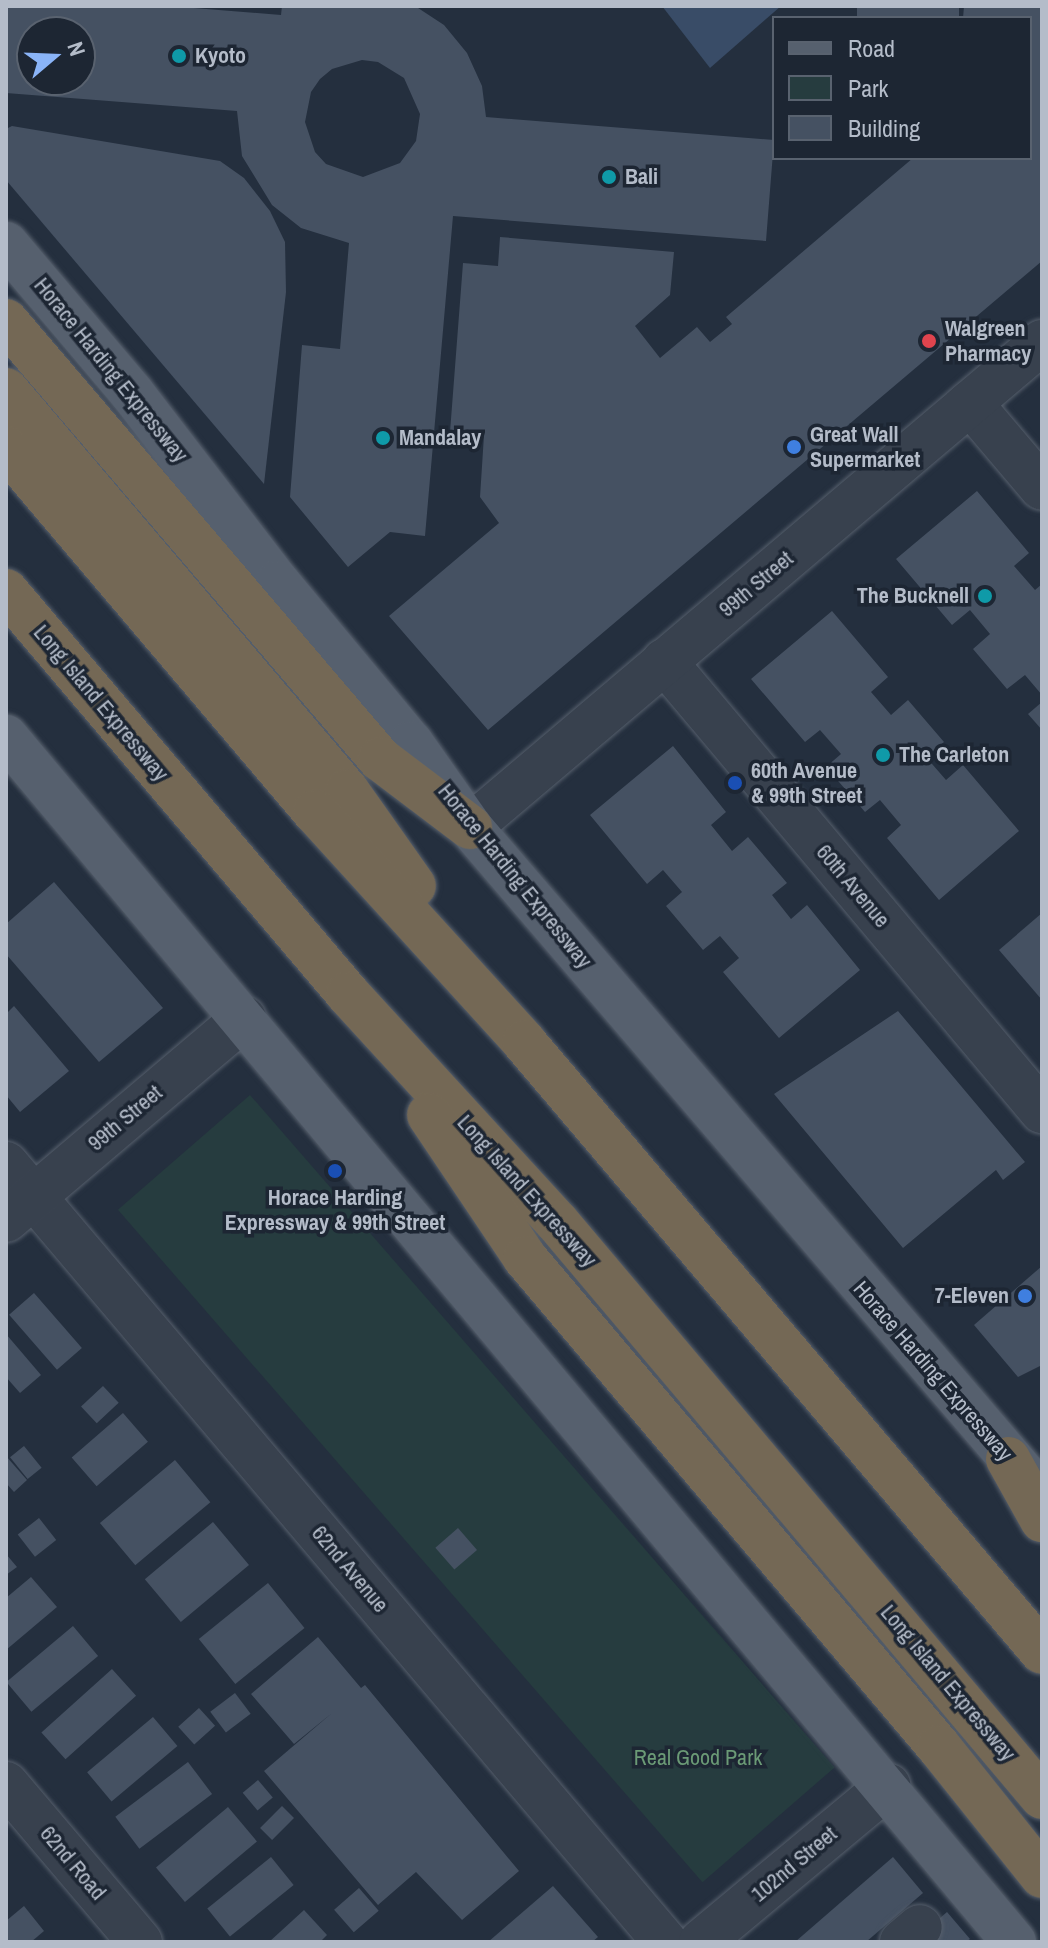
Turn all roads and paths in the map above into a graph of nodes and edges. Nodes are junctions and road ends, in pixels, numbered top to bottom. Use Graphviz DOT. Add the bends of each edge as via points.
graph roads {
  1 [pos="6,244"];
  2 [pos="6,321"];
  3 [pos="1042,342"];
  4 [pos="6,390"];
  5 [pos="970,403"];
  6 [pos="6,448"];
  7 [pos="1042,488"];
  8 [pos="6,591"];
  9 [pos="664,661"];
  10 [pos="6,737"];
  11 [pos="470,827"];
  12 [pos="348,994"];
  13 [pos="244,1018"];
  14 [pos="524,1042"];
  15 [pos="1042,1111"];
  16 [pos="15,1193"];
  17 [pos="1008,1459"];
  18 [pos="1042,1494"];
  19 [pos="1042,1520"];
  20 [pos="1042,1652"];
  21 [pos="6,1784"];
  22 [pos="888,1786"];
  23 [pos="1042,1797"];
  24 [pos="1042,1876"];
  25 [pos="140,1942"];
  26 [pos="665,1942"];
  27 [pos="701,1942"];
  28 [pos="1014,1942"];
  1 -- 11 [label="main road, Horace Harding Expressway" via="411,743"];
  2 -- 11 [label="highway" via="380,759"];
  3 -- 5 [label="street, 99th Street"];
  4 -- 14 [label="highway" via="347,791"];
  5 -- 7 [label="street"];
  5 -- 9 [label="street, 99th Street"];
  6 -- 14 [label="highway" via="315,812"];
  8 -- 12 [label="highway, Long Island Expressway"];
  9 -- 11 [label="street, 99th Street"];
  9 -- 15 [label="street, 60th Avenue"];
  10 -- 13 [label="main road"];
  11 -- 17 [label="main road, Horace Harding Expressway"];
  12 -- 23 [label="highway, Long Island Expressway" via="557,1222"];
  12 -- 24 [label="highway" via="525,1258"];
  13 -- 16 [label="street, 99th Street"];
  13 -- 22 [label="main road"];
  14 -- 20 [label="highway"];
  16 -- 26 [label="street, 62nd Avenue"];
  17 -- 18 [label="main road, Horace Harding Expressway"];
  17 -- 19 [label="highway"];
  21 -- 25 [label="street, 62nd Road"];
  22 -- 27 [label="street, 102nd Street"];
  22 -- 28 [label="main road"];
}
